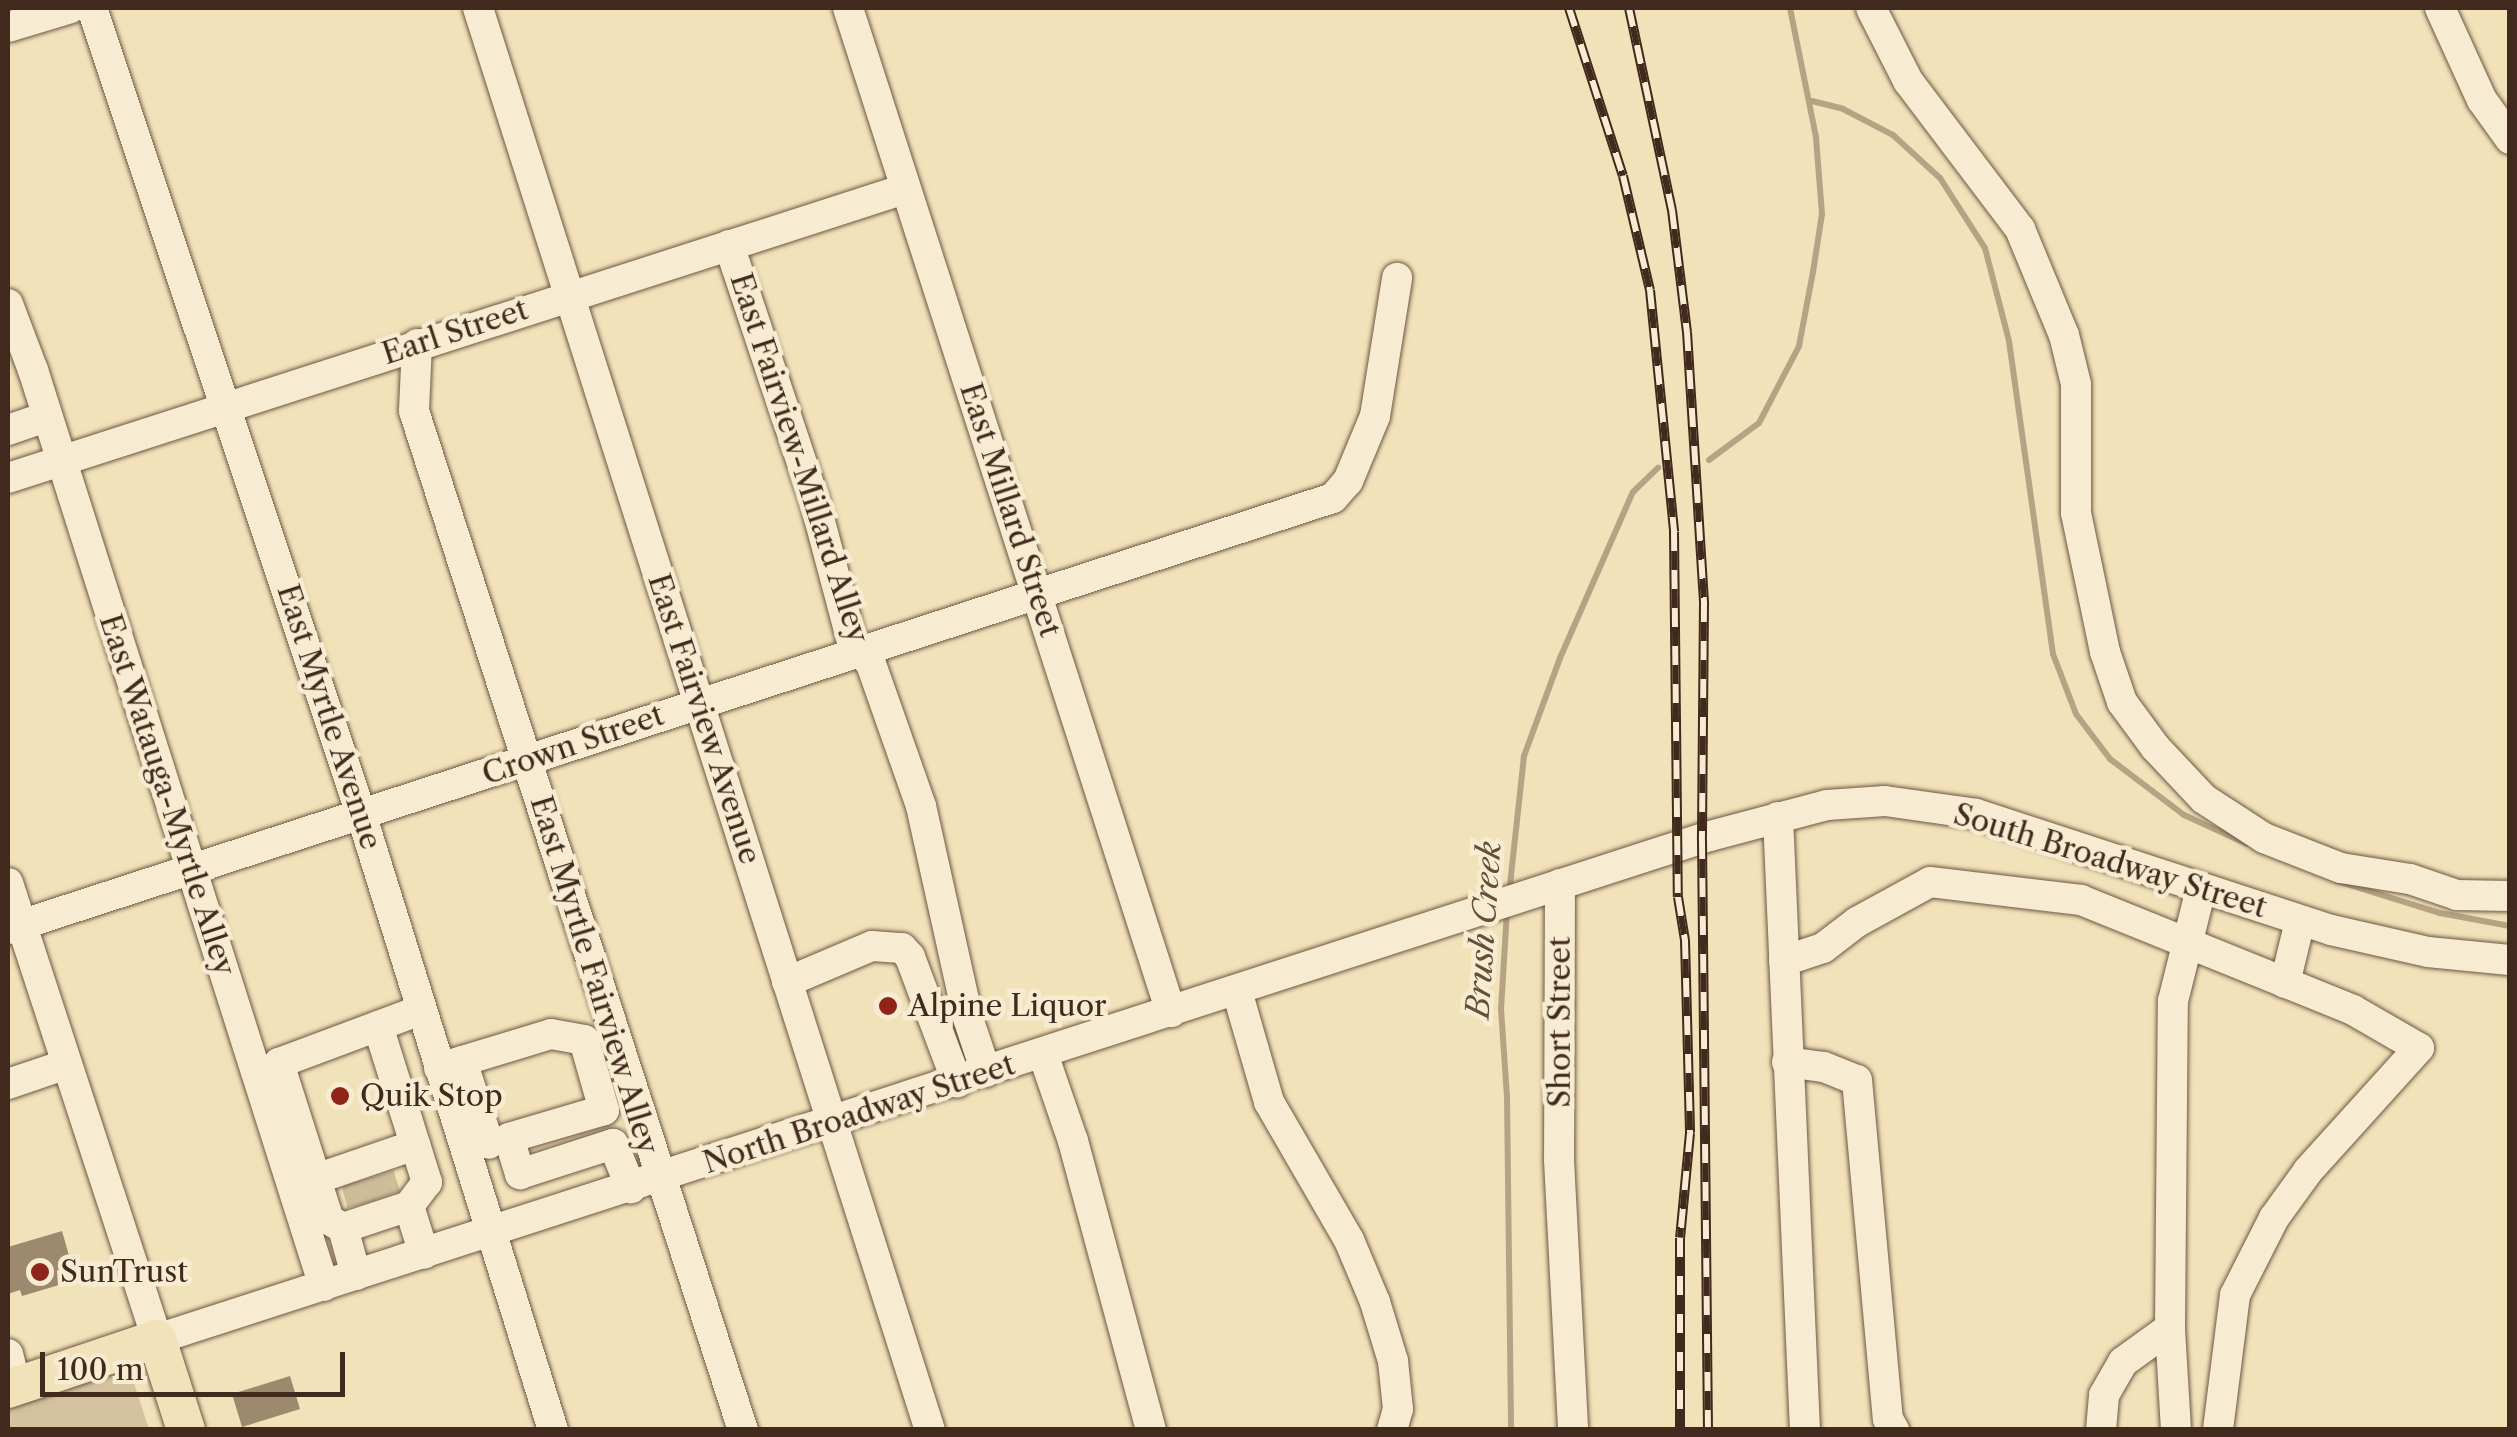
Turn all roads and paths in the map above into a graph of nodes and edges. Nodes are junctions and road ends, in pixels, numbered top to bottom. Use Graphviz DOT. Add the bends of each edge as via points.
graph roads {
  1 [pos="71,8"];
  2 [pos="92,8"];
  3 [pos="478,8"];
  4 [pos="848,8"];
  5 [pos="1871,8"];
  6 [pos="2440,8"];
  7 [pos="8,27"];
  8 [pos="2510,138"];
  9 [pos="904,189"];
  10 [pos="729,244"];
  11 [pos="1397,278"];
  12 [pos="570,295"];
  13 [pos="8,304"];
  14 [pos="417,344"];
  15 [pos="228,406"];
  16 [pos="46,416"];
  17 [pos="8,430"];
  18 [pos="59,461"];
  19 [pos="8,478"];
  20 [pos="1038,595"];
  21 [pos="858,652"];
  22 [pos="698,702"];
  23 [pos="527,760"];
  24 [pos="362,816"];
  25 [pos="1778,817"];
  26 [pos="1710,836"];
  27 [pos="190,871"];
  28 [pos="8,883"];
  29 [pos="1549,888"];
  30 [pos="2201,889"];
  31 [pos="2510,896"];
  32 [pos="2300,920"];
  33 [pos="14,927"];
  34 [pos="2186,943"];
  35 [pos="2510,960"];
  36 [pos="1784,961"];
  37 [pos="787,982"];
  38 [pos="2286,983"];
  39 [pos="1237,991"];
  40 [pos="421,1010"];
  41 [pos="1171,1012"];
  42 [pos="378,1026"];
  43 [pos="1043,1054"];
  44 [pos="1787,1062"];
  45 [pos="66,1064"];
  46 [pos="450,1065"];
  47 [pos="986,1072"];
  48 [pos="957,1082"];
  49 [pos="8,1084"];
  50 [pos="634,1102"];
  51 [pos="604,1110"];
  52 [pos="832,1123"];
  53 [pos="613,1144"];
  54 [pos="488,1145"];
  55 [pos="419,1156"];
  56 [pos="569,1158"];
  57 [pos="520,1174"];
  58 [pos="316,1178"];
  59 [pos="645,1184"];
  60 [pos="372,1195"];
  61 [pos="584,1204"];
  62 [pos="530,1221"];
  63 [pos="490,1234"];
  64 [pos="424,1254"];
  65 [pos="356,1275"];
  66 [pos="324,1286"];
  67 [pos="2170,1328"];
  68 [pos="157,1339"];
  69 [pos="10,1376"];
  70 [pos="186,1430"];
  71 [pos="553,1430"];
  72 [pos="743,1430"];
  73 [pos="930,1430"];
  74 [pos="1151,1430"];
  75 [pos="1392,1430"];
  76 [pos="1572,1430"];
  77 [pos="1804,1430"];
  78 [pos="1894,1430"];
  79 [pos="2101,1430"];
  80 [pos="2176,1430"];
  81 [pos="2218,1430"];
  1 -- 7 [label="street"];
  2 -- 15 [label="street, East Myrtle Avenue"];
  3 -- 12 [label="street, East Fairview Avenue"];
  4 -- 9 [label="street, East Millard Street"];
  5 -- 31 [label="street" via="1908,80 2020,229 2064,335 2076,384 2076,513 2122,702 2204,799 2264,838 2341,868 2457,895"];
  6 -- 8 [label="street" via="2482,100"];
  9 -- 10 [label="street, Earl Street"];
  9 -- 20 [label="street, East Millard Street"];
  10 -- 12 [label="street, Earl Street"];
  10 -- 21 [label="street, East Fairview-Millard Alley"];
  11 -- 20 [label="street, Crown Street" via="1375,416 1340,494"];
  12 -- 14 [label="street, Earl Street"];
  12 -- 22 [label="street, East Fairview Avenue"];
  13 -- 16 [label="street, East Watauga-Myrtle Alley"];
  14 -- 15 [label="street, Earl Street"];
  14 -- 23 [label="street, East Myrtle Fairview Alley" via="414,412"];
  15 -- 18 [label="street, Earl Street"];
  15 -- 24 [label="street, East Myrtle Avenue"];
  16 -- 17 [label="street"];
  16 -- 18 [label="street, East Watauga-Myrtle Alley"];
  18 -- 19 [label="street, Earl Street"];
  18 -- 27 [label="street, East Watauga-Myrtle Alley"];
  20 -- 21 [label="street, Crown Street"];
  20 -- 41 [label="street, East Millard Street"];
  21 -- 22 [label="street, Crown Street"];
  21 -- 47 [label="street, East Fairview-Millard Alley" via="871,664 920,806"];
  22 -- 23 [label="street, Crown Street"];
  22 -- 37 [label="street, East Fairview Avenue"];
  23 -- 24 [label="street, Crown Street"];
  23 -- 50 [label="street, East Myrtle Fairview Alley"];
  24 -- 27 [label="street, Crown Street"];
  24 -- 40 [label="street, East Myrtle Avenue"];
  25 -- 26 [label="street, South Broadway Street"];
  25 -- 30 [label="street, South Broadway Street" via="1827,804 1928,805 2014,825"];
  25 -- 36 [label="street"];
  26 -- 29 [label="street, North Broadway Street"];
  27 -- 33 [label="street, Crown Street"];
  27 -- 66 [label="street, East Watauga-Myrtle Alley"];
  28 -- 33 [label="street"];
  29 -- 39 [label="street, North Broadway Street"];
  29 -- 76 [label="street, Short Street"];
  30 -- 32 [label="street, South Broadway Street"];
  30 -- 34 [label="street"];
  32 -- 35 [label="street, South Broadway Street" via="2428,952"];
  32 -- 38 [label="street"];
  33 -- 45 [label="street"];
  34 -- 36 [label="street" via="2081,900 1930,882 1823,948"];
  34 -- 38 [label="street"];
  34 -- 67 [label="street" via="2173,1002"];
  36 -- 44 [label="street"];
  37 -- 48 [label="street" via="872,946 902,948"];
  37 -- 52 [label="street, East Fairview Avenue"];
  38 -- 81 [label="street" via="2353,1010 2419,1048 2274,1218 2235,1295"];
  39 -- 41 [label="street, North Broadway Street"];
  39 -- 75 [label="street" via="1270,1102 1349,1240 1375,1302 1393,1361 1398,1409"];
  40 -- 42 [label="street"];
  40 -- 46 [label="street, East Myrtle Avenue"];
  41 -- 43 [label="street, North Broadway Street"];
  42 -- 55 [label="street"];
  42 -- 58 [label="street" via="279,1063"];
  43 -- 47 [label="street, North Broadway Street"];
  43 -- 74 [label="street"];
  44 -- 77 [label="street"];
  44 -- 78 [label="street" via="1856,1080"];
  45 -- 49 [label="street"];
  45 -- 68 [label="street"];
  46 -- 51 [label="street" via="551,1034 584,1040"];
  46 -- 54 [label="street, East Myrtle Avenue"];
  47 -- 48 [label="street, North Broadway Street"];
  48 -- 52 [label="street, North Broadway Street"];
  50 -- 51 [label="street"];
  50 -- 59 [label="street, East Myrtle Fairview Alley"];
  51 -- 53 [label="street"];
  51 -- 54 [label="street"];
  52 -- 59 [label="street, North Broadway Street"];
  52 -- 73 [label="street, East Fairview Avenue"];
  53 -- 56 [label="street"];
  53 -- 59 [label="street"];
  54 -- 55 [label="street"];
  54 -- 57 [label="street"];
  54 -- 63 [label="street, East Myrtle Avenue"];
  55 -- 60 [label="street"];
  55 -- 60 [label="street" via="427,1182"];
  56 -- 57 [label="street"];
  56 -- 61 [label="street"];
  57 -- 62 [label="street"];
  58 -- 60 [label="street"];
  58 -- 60 [label="street" via="329,1220"];
  59 -- 61 [label="street, North Broadway Street"];
  59 -- 72 [label="street, East Myrtle Fairview Alley" via="696,1277"];
  60 -- 64 [label="street"];
  60 -- 65 [label="street"];
  61 -- 62 [label="street, North Broadway Street"];
  62 -- 63 [label="street, North Broadway Street"];
  63 -- 64 [label="street, North Broadway Street"];
  63 -- 71 [label="street, East Myrtle Avenue"];
  64 -- 65 [label="street, North Broadway Street"];
  65 -- 66 [label="street, North Broadway Street"];
  66 -- 68 [label="street, North Broadway Street"];
  67 -- 79 [label="street" via="2123,1362 2104,1395"];
  67 -- 80 [label="street"];
  68 -- 69 [label="main road, North Broadway Street"];
  68 -- 70 [label="main road"];
}
